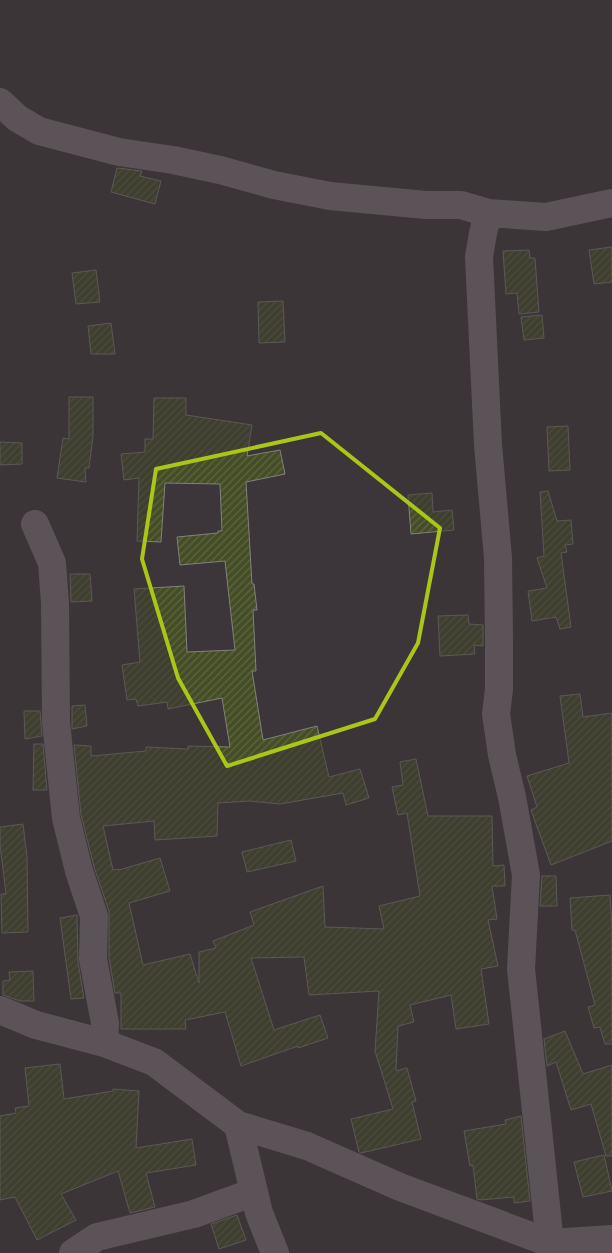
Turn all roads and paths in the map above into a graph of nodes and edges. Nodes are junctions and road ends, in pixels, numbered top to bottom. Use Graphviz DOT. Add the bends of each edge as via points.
graph roads {
  1 [pos="0,102"];
  2 [pos="612,203"];
  3 [pos="488,213"];
  4 [pos="36,524"];
  5 [pos="0,1010"];
  6 [pos="104,1044"];
  7 [pos="238,1125"];
  8 [pos="254,1192"];
  9 [pos="612,1239"];
  10 [pos="550,1243"];
  11 [pos="73,1253"];
  12 [pos="276,1253"];
  1 -- 3 [label="street" via="17,118 39,131 119,152 174,160 330,196 461,205"];
  2 -- 3 [label="street" via="546,217"];
  3 -- 10 [label="street" via="479,257 488,445 498,558 500,639 496,714 526,875 521,969"];
  4 -- 6 [label="street" via="52,563 56,722 66,818 94,916 93,959 105,1023"];
  5 -- 6 [label="street" via="36,1025"];
  6 -- 7 [label="street" via="154,1062"];
  7 -- 8 [label="street"];
  7 -- 10 [label="street" via="307,1146 400,1188"];
  8 -- 11 [label="street" via="194,1214 97,1237"];
  8 -- 12 [label="street"];
  9 -- 10 [label="street"];
}
